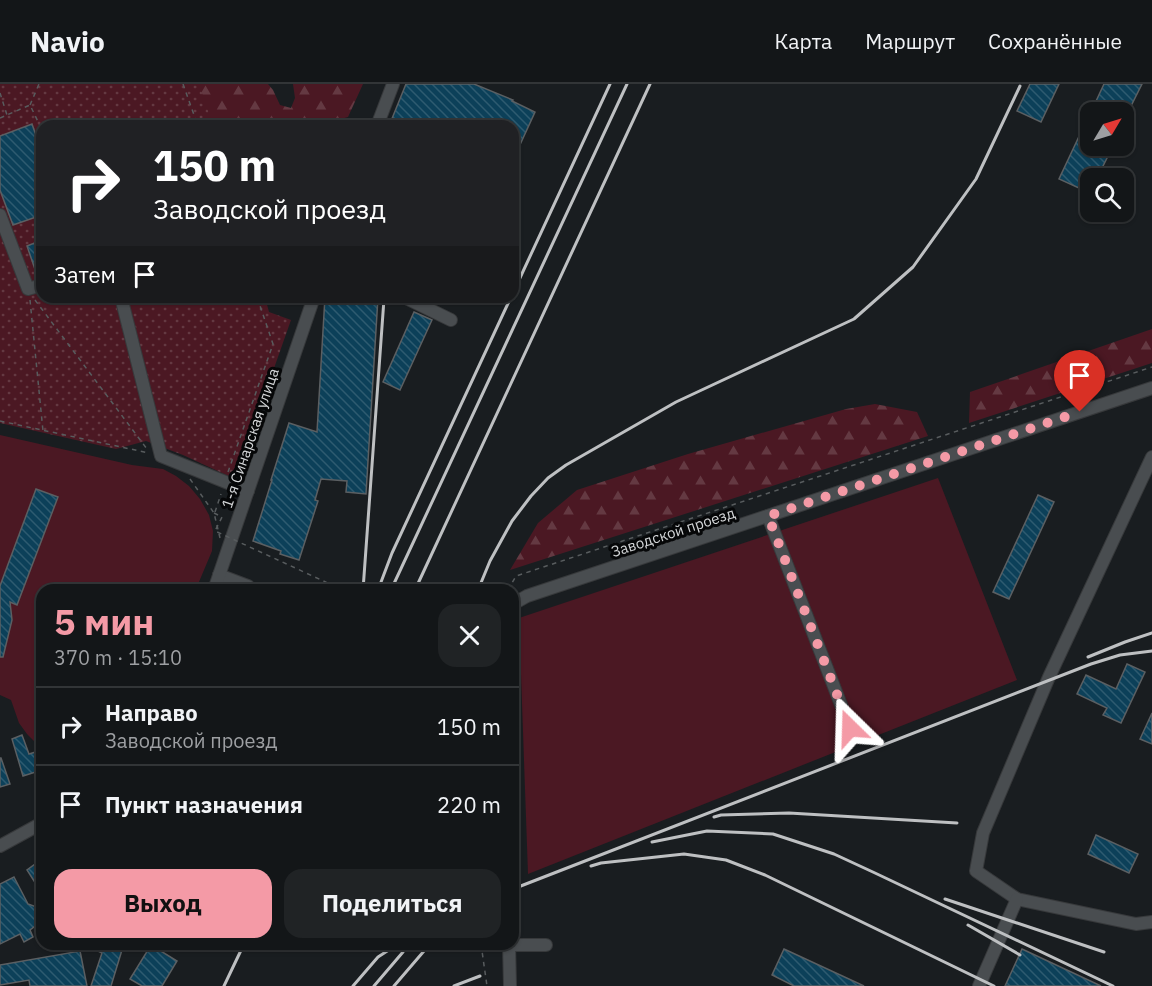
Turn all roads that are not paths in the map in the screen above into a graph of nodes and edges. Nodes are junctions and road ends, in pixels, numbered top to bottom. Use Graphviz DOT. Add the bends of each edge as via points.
graph roads {
  1 [pos="393,84"];
  2 [pos="379,120"];
  3 [pos="0,215"];
  4 [pos="36,287"];
  5 [pos="123,303"];
  6 [pos="312,303"];
  7 [pos="416,303"];
  8 [pos="451,320"];
  9 [pos="1152,388"];
  10 [pos="1152,457"];
  11 [pos="248,491"];
  12 [pos="768,516"];
  13 [pos="219,575"];
  14 [pos="216,584"];
  15 [pos="243,584"];
  16 [pos="519,601"];
  17 [pos="850,728"];
  18 [pos="36,826"];
  19 [pos="0,846"];
  20 [pos="1017,899"];
  21 [pos="1152,922"];
  22 [pos="519,944"];
  23 [pos="546,945"];
  24 [pos="509,950"];
  25 [pos="510,986"];
  26 [pos="979,986"];
  1 -- 2 [label="street"];
  3 -- 4 [label="street" via="28,289"];
  5 -- 11 [label="street" via="161,456"];
  6 -- 11 [label="street, 1-я Синарская улица"];
  7 -- 8 [label="street"];
  9 -- 12 [label="street, Заводской проезд"];
  10 -- 20 [label="street" via="1049,677 983,833 976,870"];
  11 -- 13 [label="street, 1-я Синарская улица"];
  12 -- 16 [label="street, Заводской проезд"];
  12 -- 17 [label="street"];
  13 -- 14 [label="street, 1-я Синарская улица"];
  13 -- 15 [label="street"];
  18 -- 19 [label="street"];
  20 -- 21 [label="street" via="1136,924"];
  20 -- 26 [label="street"];
  22 -- 23 [label="street"];
  24 -- 25 [label="street"];
}
